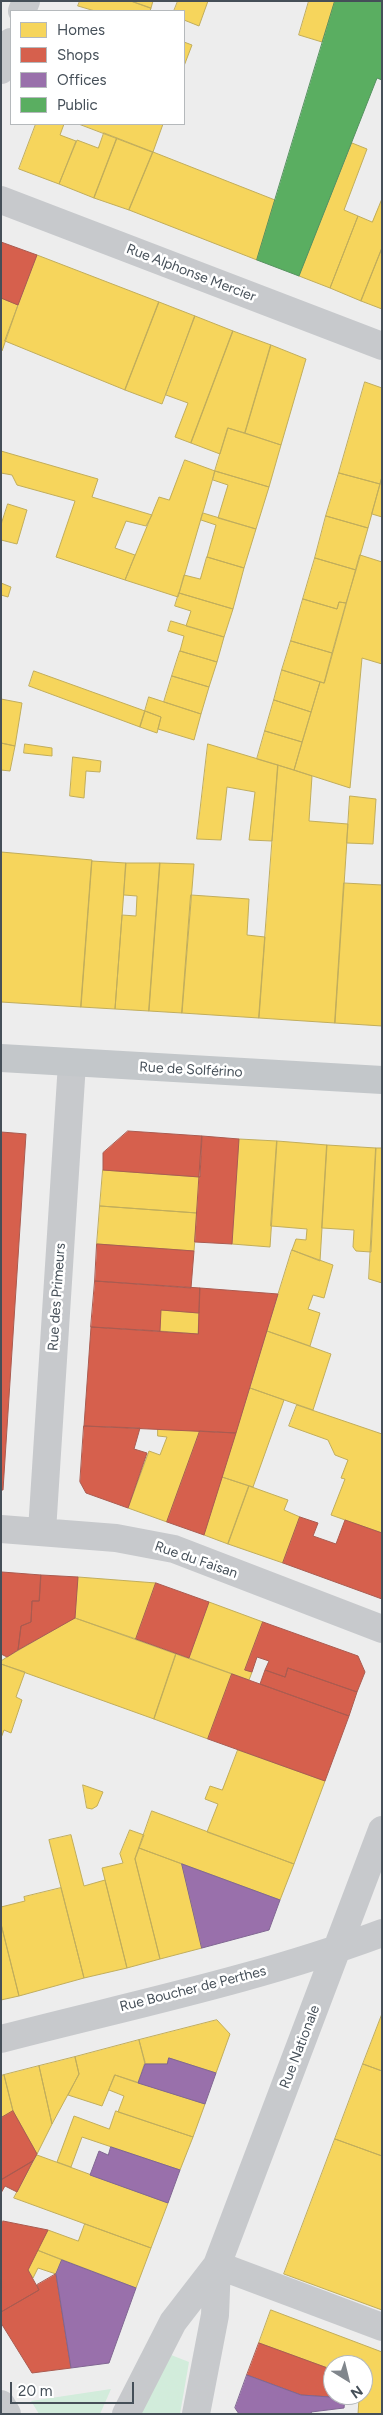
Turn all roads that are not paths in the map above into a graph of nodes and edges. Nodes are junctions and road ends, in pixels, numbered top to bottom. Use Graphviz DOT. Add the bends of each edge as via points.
graph roads {
  1 [pos="10,45"];
  2 [pos="1,70"];
  3 [pos="1,200"];
  4 [pos="382,346"];
  5 [pos="1,1058"];
  6 [pos="72,1063"];
  7 [pos="382,1080"];
  8 [pos="1,1529"];
  9 [pos="42,1531"];
  10 [pos="382,1629"];
  11 [pos="382,1830"];
  12 [pos="382,1933"];
  13 [pos="337,1950"];
  14 [pos="1,2039"];
  15 [pos="217,2264"];
  16 [pos="382,2327"];
  17 [pos="1,2404"];
  18 [pos="6,2414"];
  19 [pos="126,2414"];
  20 [pos="196,2414"];
  1 -- 2 [label="street"];
  3 -- 4 [label="street, Rue Alphonse Mercier"];
  5 -- 6 [label="main road, Rue de Solférino"];
  6 -- 7 [label="main road, Rue de Solférino"];
  6 -- 9 [label="street, Rue des Primeurs"];
  8 -- 9 [label="street, Rue du Faisan"];
  9 -- 10 [label="street, Rue du Faisan" via="116,1538 174,1550"];
  11 -- 13 [label="street, Rue Nationale"];
  12 -- 13 [label="street, Rue Boucher de Perthes"];
  13 -- 14 [label="street, Rue Boucher de Perthes" via="260,1973"];
  13 -- 15 [label="street, Rue Nationale"];
  15 -- 16 [label="street"];
  15 -- 19 [label="street, Rue Nationale" via="173,2322"];
  15 -- 20 [label="street, Rue Nationale" via="216,2315"];
  17 -- 18 [label="street"];
}
